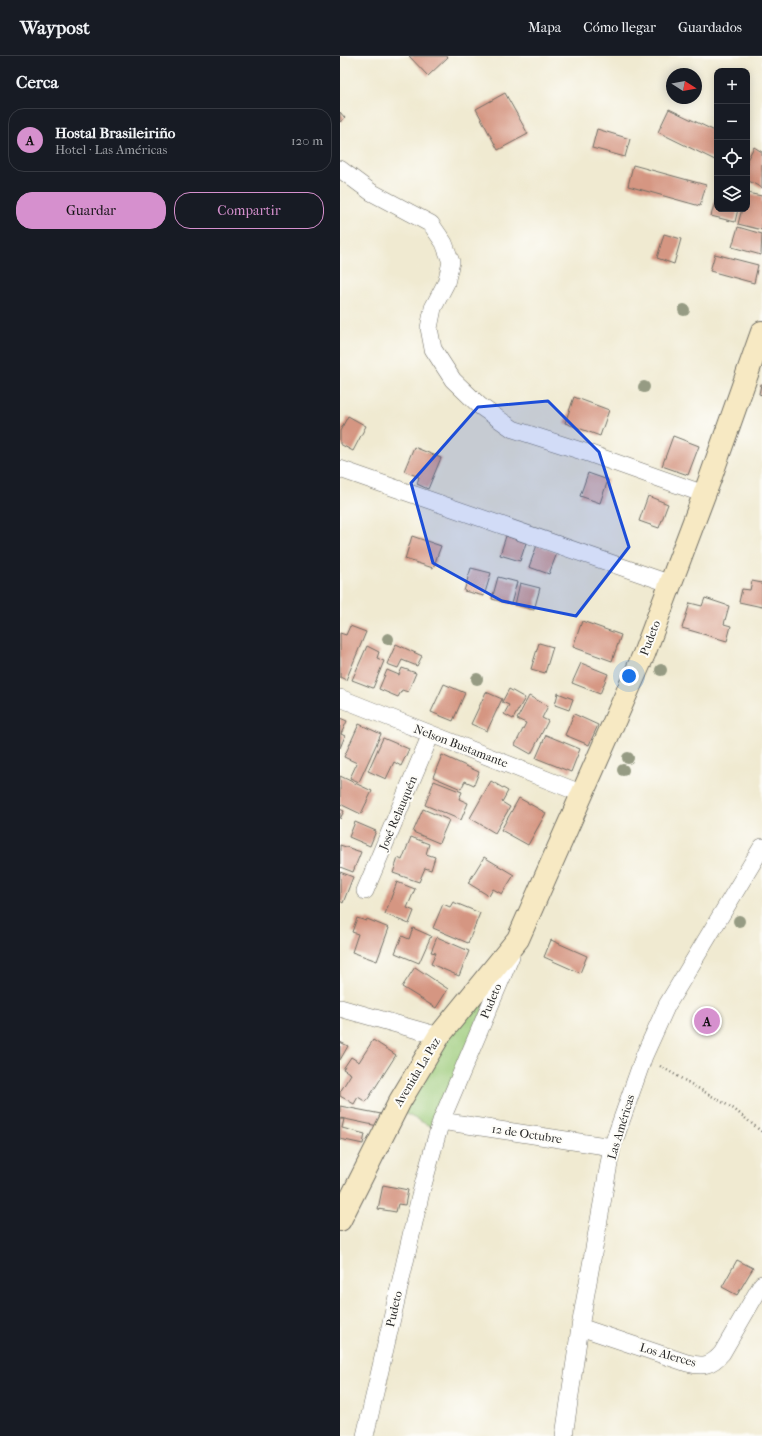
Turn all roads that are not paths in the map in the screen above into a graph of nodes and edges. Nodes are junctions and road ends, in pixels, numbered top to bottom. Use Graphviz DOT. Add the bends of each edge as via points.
graph roads {
  1 [pos="340,169"];
  2 [pos="762,332"];
  3 [pos="340,469"];
  4 [pos="704,494"];
  5 [pos="671,584"];
  6 [pos="340,698"];
  7 [pos="432,734"];
  8 [pos="583,794"];
  9 [pos="762,847"];
  10 [pos="365,891"];
  11 [pos="518,940"];
  12 [pos="340,1008"];
  13 [pos="439,1036"];
  14 [pos="441,1121"];
  15 [pos="612,1147"];
  16 [pos="340,1220"];
  17 [pos="762,1284"];
  18 [pos="580,1327"];
  19 [pos="365,1436"];
  20 [pos="564,1436"];
  1 -- 4 [label="street" via="371,192 431,224 444,243 451,262 446,283 433,308 429,328 433,349 453,380 480,406 513,429"];
  2 -- 4 [label="street, Pudeto"];
  3 -- 5 [label="street"];
  4 -- 5 [label="street, Pudeto"];
  5 -- 8 [label="street, Pudeto" via="644,654"];
  6 -- 7 [label="street, Nelson Bustamante"];
  7 -- 8 [label="street, Nelson Bustamante"];
  7 -- 10 [label="street, José Relauquén"];
  8 -- 11 [label="street, Pudeto"];
  9 -- 15 [label="street, Las Américas" via="667,1005 644,1056"];
  11 -- 13 [label="street, Avenida La Paz"];
  11 -- 14 [label="street, Pudeto"];
  12 -- 13 [label="street"];
  13 -- 16 [label="street, Avenida La Paz" via="400,1101"];
  14 -- 15 [label="street, 12 de Octubre"];
  14 -- 19 [label="street, Pudeto" via="421,1192"];
  15 -- 18 [label="street, Las Américas"];
  17 -- 18 [label="street, Los Alerces" via="722,1353 715,1362 706,1365 687,1363"];
  18 -- 20 [label="street, Las Américas"];
}
